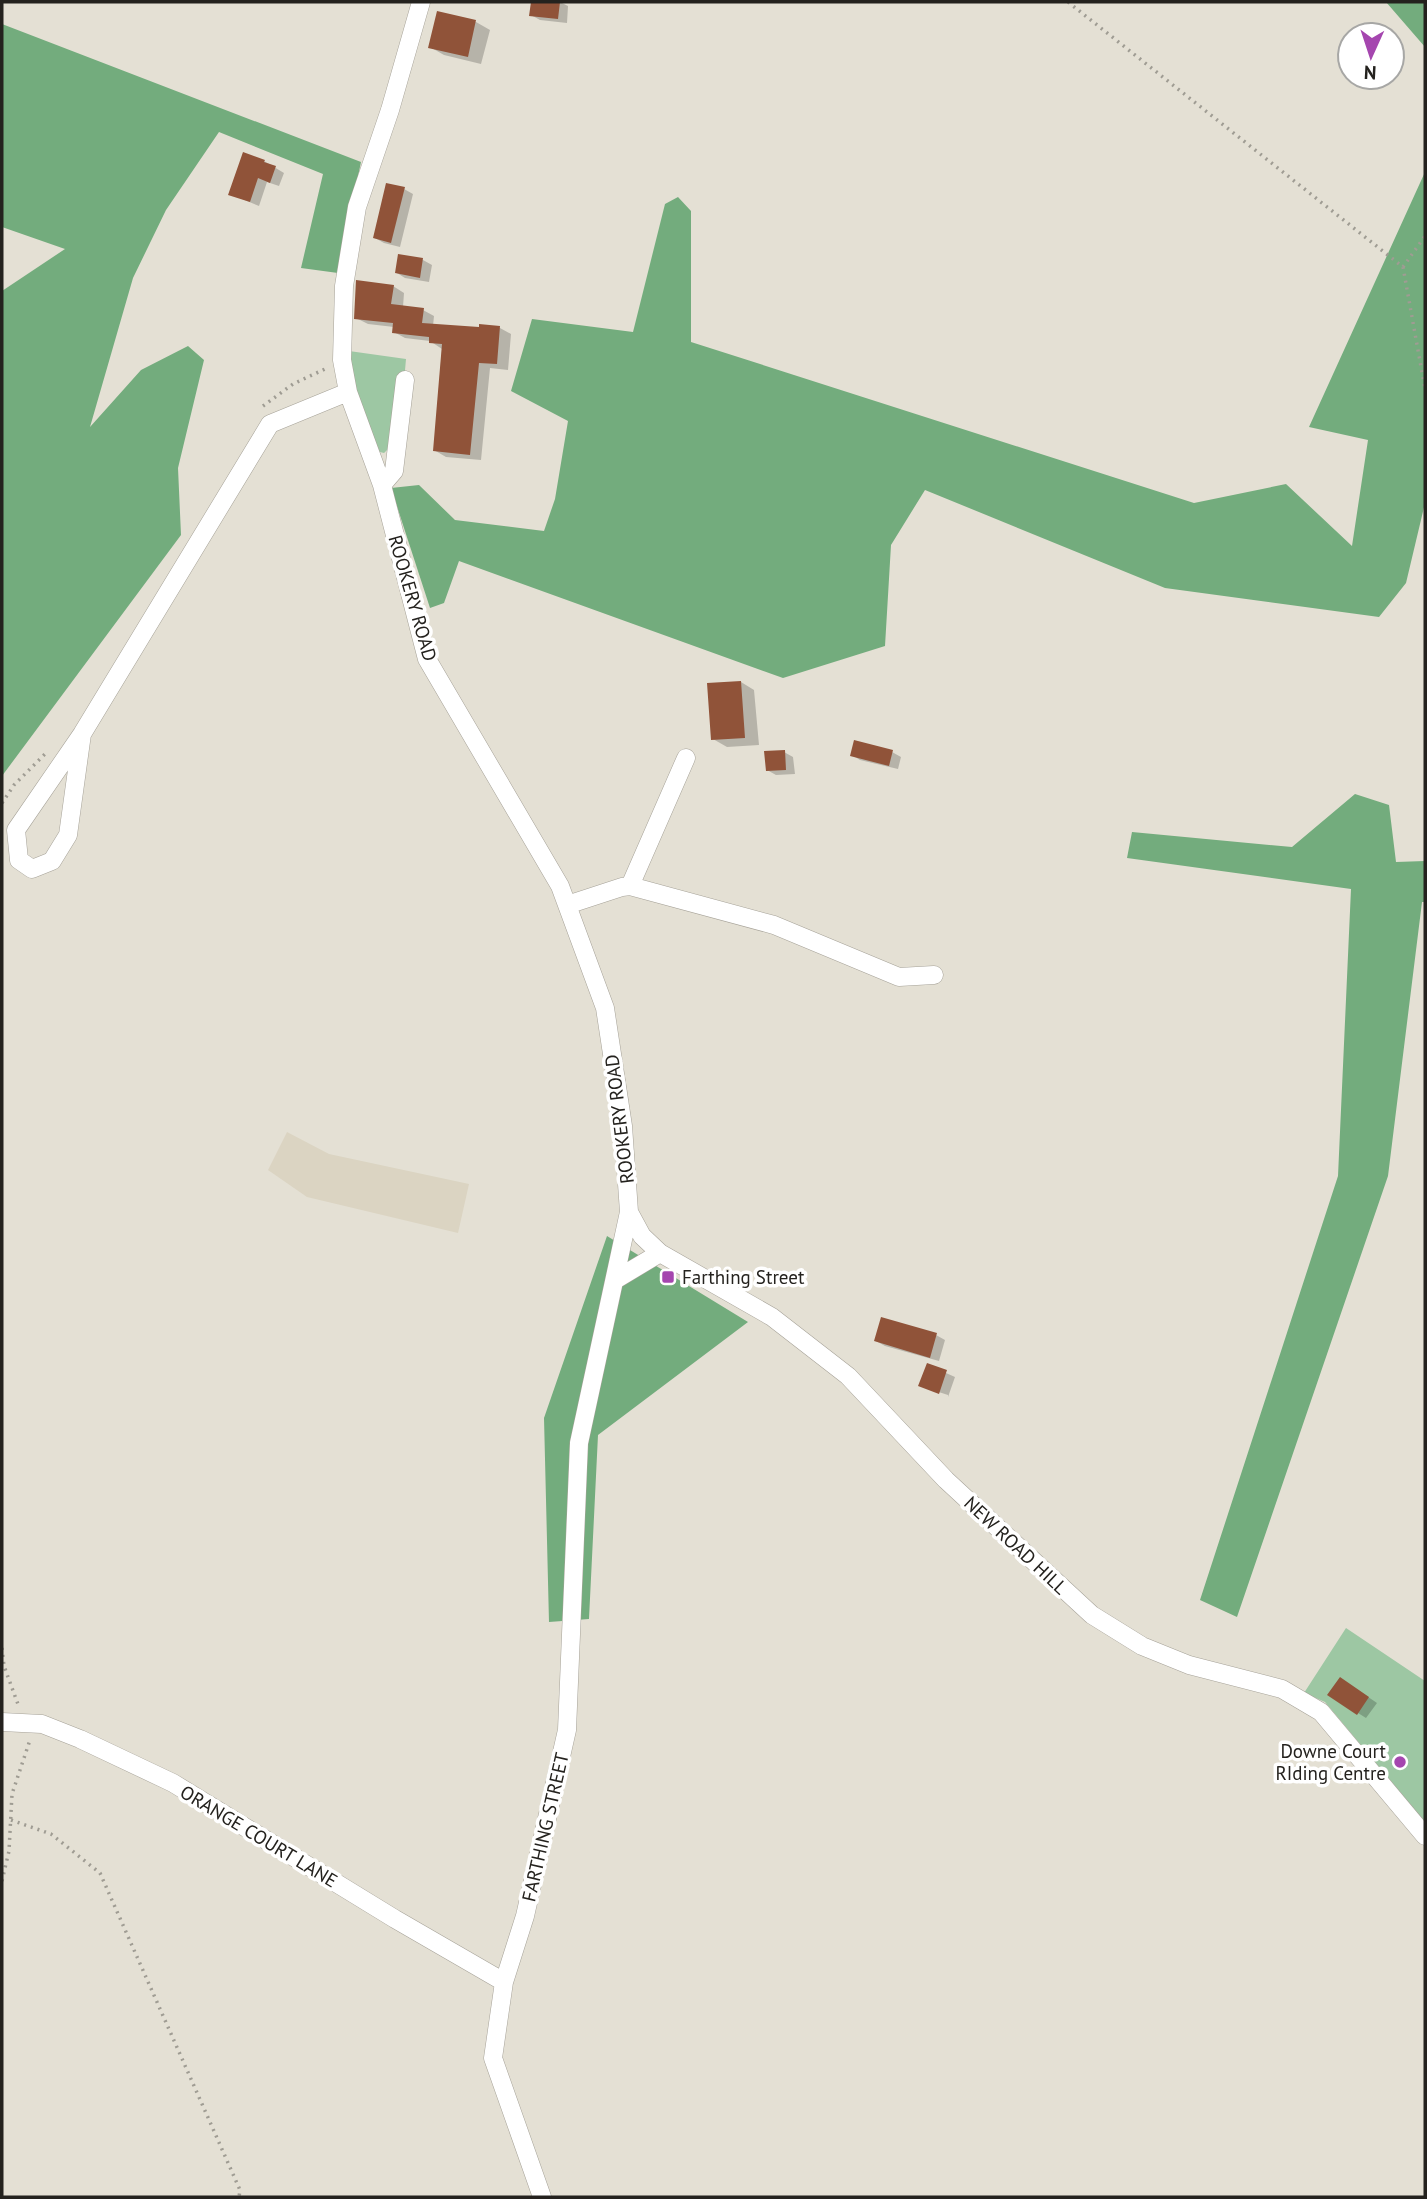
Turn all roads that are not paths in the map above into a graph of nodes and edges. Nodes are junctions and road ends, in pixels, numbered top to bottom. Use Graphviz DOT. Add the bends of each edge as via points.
graph roads {
  1 [pos="421,2"];
  2 [pos="405,380"];
  3 [pos="348,391"];
  4 [pos="382,485"];
  5 [pos="82,734"];
  6 [pos="686,758"];
  7 [pos="630,886"];
  8 [pos="567,905"];
  9 [pos="934,975"];
  10 [pos="629,1212"];
  11 [pos="660,1253"];
  12 [pos="615,1280"];
  13 [pos="2,1722"];
  14 [pos="1425,1836"];
  15 [pos="504,1982"];
  16 [pos="542,2197"];
  1 -- 3 [label="street, ROOKERY ROAD" via="357,207 349,247 342,360"];
  2 -- 4 [label="street" via="394,471"];
  3 -- 4 [label="street, ROOKERY ROAD"];
  3 -- 5 [label="street" via="270,424"];
  4 -- 8 [label="street, ROOKERY ROAD" via="427,659"];
  5 -- 5 [label="street" via="16,830 19,860 32,869 52,861 68,835"];
  6 -- 7 [label="street"];
  7 -- 8 [label="street"];
  7 -- 9 [label="street" via="774,925 899,977"];
  8 -- 10 [label="street, ROOKERY ROAD" via="605,1008 623,1126"];
  10 -- 11 [label="street, NEW ROAD HILL" via="642,1236"];
  10 -- 12 [label="street, FARTHING STREET"];
  11 -- 12 [label="street"];
  11 -- 14 [label="street, NEW ROAD HILL" via="772,1317 848,1376 946,1480 1092,1615 1142,1646 1189,1665 1282,1689 1321,1712"];
  12 -- 15 [label="street, FARTHING STREET" via="579,1443 567,1730 525,1916"];
  13 -- 15 [label="street, ORANGE COURT LANE" via="34,1725 80,1739 173,1783"];
  15 -- 16 [label="street, FARTHING STREET" via="493,2058"];
}
